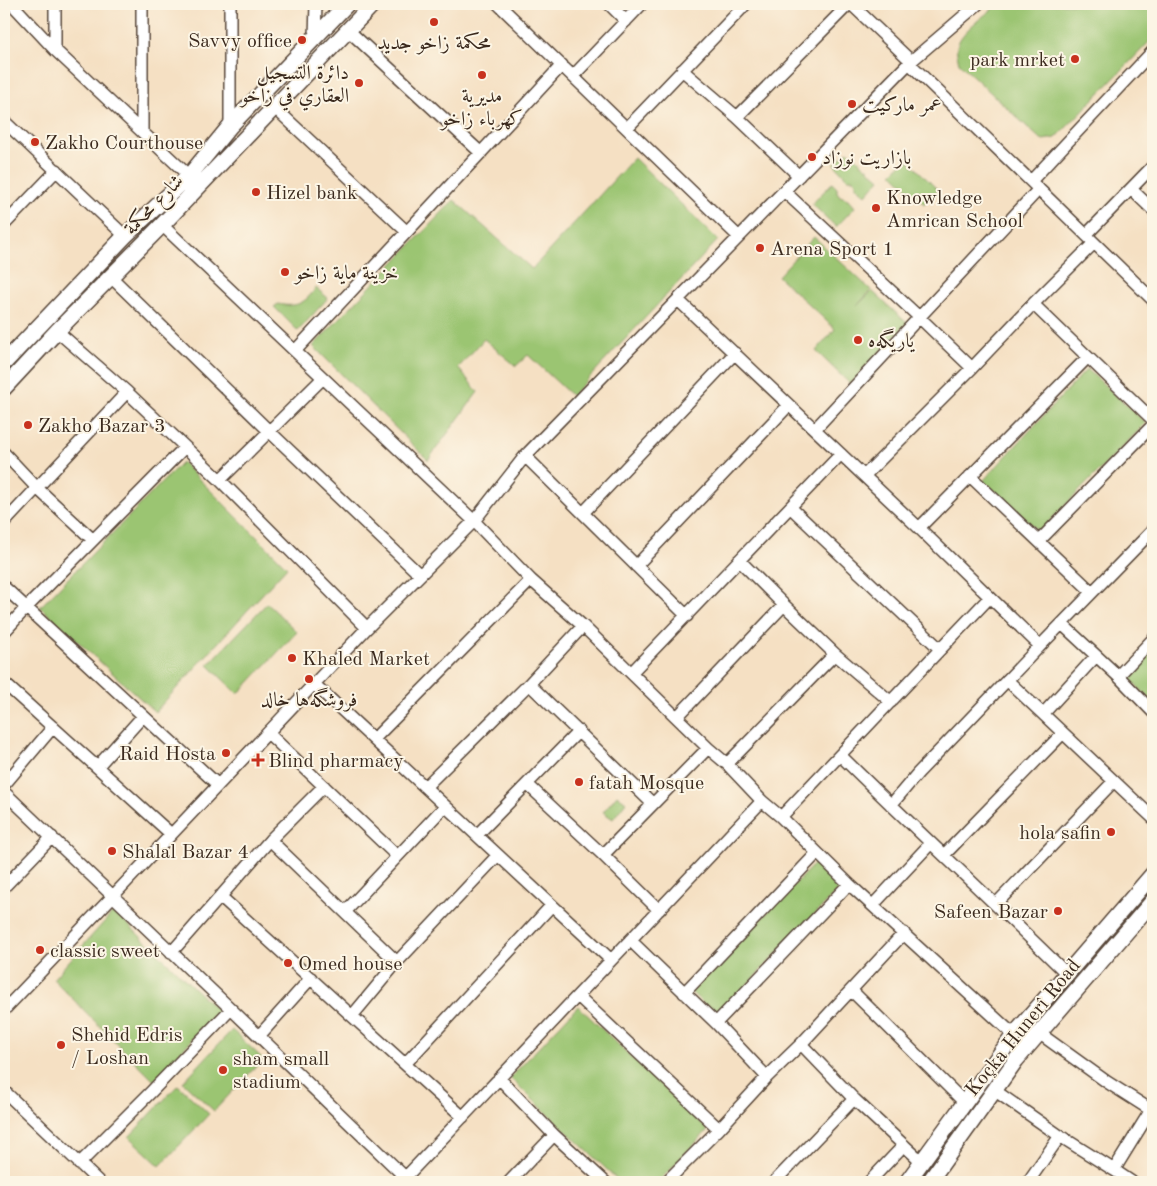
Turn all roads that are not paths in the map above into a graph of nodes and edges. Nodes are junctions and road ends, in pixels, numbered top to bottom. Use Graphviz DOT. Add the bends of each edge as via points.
graph roads {
  1 [pos="12,4"];
  2 [pos="55,4"];
  3 [pos="142,4"];
  4 [pos="230,4"];
  5 [pos="316,4"];
  6 [pos="347,4"];
  7 [pos="372,4"];
  8 [pos="498,4"];
  9 [pos="609,4"];
  10 [pos="642,4"];
  11 [pos="745,4"];
  12 [pos="850,4"];
  13 [pos="978,4"];
  14 [pos="626,21"];
  15 [pos="348,30"];
  16 [pos="315,36"];
  17 [pos="55,50"];
  18 [pos="1153,51"];
  19 [pos="910,62"];
  20 [pos="562,65"];
  21 [pos="682,70"];
  22 [pos="574,76"];
  23 [pos="274,107"];
  24 [pos="737,117"];
  25 [pos="4,120"];
  26 [pos="230,126"];
  27 [pos="627,128"];
  28 [pos="142,130"];
  29 [pos="481,153"];
  30 [pos="1153,166"];
  31 [pos="57,170"];
  32 [pos="189,176"];
  33 [pos="799,176"];
  34 [pos="1035,185"];
  35 [pos="1131,189"];
  36 [pos="784,191"];
  37 [pos="1153,210"];
  38 [pos="4,225"];
  39 [pos="162,225"];
  40 [pos="406,231"];
  41 [pos="125,236"];
  42 [pos="739,236"];
  43 [pos="1090,239"];
  44 [pos="111,277"];
  45 [pos="678,300"];
  46 [pos="1153,300"];
  47 [pos="1033,304"];
  48 [pos="919,317"];
  49 [pos="57,331"];
  50 [pos="295,352"];
  51 [pos="735,353"];
  52 [pos="1088,357"];
  53 [pos="4,363"];
  54 [pos="972,368"];
  55 [pos="323,378"];
  56 [pos="4,388"];
  57 [pos="127,392"];
  58 [pos="789,405"];
  59 [pos="1153,420"];
  60 [pos="1153,425"];
  61 [pos="815,429"];
  62 [pos="269,431"];
  63 [pos="185,447"];
  64 [pos="4,453"];
  65 [pos="841,454"];
  66 [pos="526,456"];
  67 [pos="864,476"];
  68 [pos="970,476"];
  69 [pos="220,480"];
  70 [pos="37,488"];
  71 [pos="790,508"];
  72 [pos="583,513"];
  73 [pos="474,521"];
  74 [pos="4,523"];
  75 [pos="919,528"];
  76 [pos="1153,530"];
  77 [pos="93,540"];
  78 [pos="1039,541"];
  79 [pos="740,560"];
  80 [pos="636,566"];
  81 [pos="420,575"];
  82 [pos="531,580"];
  83 [pos="4,587"];
  84 [pos="1092,592"];
  85 [pos="990,597"];
  86 [pos="784,606"];
  87 [pos="26,608"];
  88 [pos="687,616"];
  89 [pos="1062,624"];
  90 [pos="583,626"];
  91 [pos="367,628"];
  92 [pos="4,632"];
  93 [pos="1153,639"];
  94 [pos="1040,646"];
  95 [pos="940,649"];
  96 [pos="835,654"];
  97 [pos="1096,656"];
  98 [pos="631,673"];
  99 [pos="1118,676"];
  100 [pos="1007,680"];
  101 [pos="4,683"];
  102 [pos="314,684"];
  103 [pos="530,684"];
  104 [pos="890,702"];
  105 [pos="1153,712"];
  106 [pos="1043,714"];
  107 [pos="143,716"];
  108 [pos="677,717"];
  109 [pos="53,727"];
  110 [pos="579,731"];
  111 [pos="268,732"];
  112 [pos="1063,733"];
  113 [pos="374,740"];
  114 [pos="708,748"];
  115 [pos="840,755"];
  116 [pos="727,764"];
  117 [pos="97,767"];
  118 [pos="1114,781"];
  119 [pos="527,784"];
  120 [pos="4,785"];
  121 [pos="218,785"];
  122 [pos="324,786"];
  123 [pos="425,787"];
  124 [pos="4,792"];
  125 [pos="762,801"];
  126 [pos="653,804"];
  127 [pos="891,805"];
  128 [pos="445,806"];
  129 [pos="780,817"];
  130 [pos="1153,818"];
  131 [pos="172,834"];
  132 [pos="477,835"];
  133 [pos="52,837"];
  134 [pos="270,840"];
  135 [pos="931,843"];
  136 [pos="817,853"];
  137 [pos="498,855"];
  138 [pos="603,855"];
  139 [pos="944,855"];
  140 [pos="397,856"];
  141 [pos="1153,874"];
  142 [pos="849,884"];
  143 [pos="4,887"];
  144 [pos="113,896"];
  145 [pos="220,896"];
  146 [pos="996,904"];
  147 [pos="552,905"];
  148 [pos="873,905"];
  149 [pos="1152,906"];
  150 [pos="659,910"];
  151 [pos="344,912"];
  152 [pos="904,933"];
  153 [pos="630,940"];
  154 [pos="171,952"];
  155 [pos="611,960"];
  156 [pos="397,962"];
  157 [pos="1068,974"];
  158 [pos="310,978"];
  159 [pos="851,990"];
  160 [pos="684,993"];
  161 [pos="578,996"];
  162 [pos="231,1009"];
  163 [pos="4,1010"];
  164 [pos="352,1016"];
  165 [pos="716,1024"];
  166 [pos="1039,1033"];
  167 [pos="1014,1035"];
  168 [pos="259,1036"];
  169 [pos="801,1044"];
  170 [pos="405,1064"];
  171 [pos="767,1077"];
  172 [pos="499,1078"];
  173 [pos="994,1090"];
  174 [pos="4,1091"];
  175 [pos="854,1098"];
  176 [pos="965,1103"];
  177 [pos="1152,1108"];
  178 [pos="463,1117"];
  179 [pos="719,1129"];
  180 [pos="554,1135"];
  181 [pos="1060,1136"];
  182 [pos="904,1145"];
  183 [pos="922,1162"];
  184 [pos="79,1164"];
  185 [pos="1114,1170"];
  186 [pos="403,1180"];
  187 [pos="99,1182"];
  188 [pos="509,1182"];
  189 [pos="605,1182"];
  190 [pos="666,1182"];
  191 [pos="774,1182"];
  192 [pos="869,1182"];
  193 [pos="907,1182"];
  194 [pos="929,1182"];
  195 [pos="1028,1182"];
  196 [pos="1132,1182"];
  1 -- 17 [label="street"];
  2 -- 17 [label="street"];
  3 -- 28 [label="street"];
  4 -- 26 [label="street"];
  5 -- 16 [label="street"];
  6 -- 16 [label="main road, شارع محكمة"];
  7 -- 15 [label="main road, شارع محكمة"];
  8 -- 20 [label="street"];
  9 -- 14 [label="street"];
  10 -- 14 [label="street"];
  11 -- 21 [label="street"];
  12 -- 19 [label="street"];
  12 -- 24 [label="street"];
  13 -- 19 [label="street"];
  14 -- 22 [label="street"];
  15 -- 23 [label="main road, شارع محكمة"];
  15 -- 29 [label="street"];
  16 -- 26 [label="main road, شارع محكمة"];
  17 -- 28 [label="street"];
  18 -- 34 [label="street"];
  19 -- 33 [label="street"];
  19 -- 34 [label="street"];
  20 -- 22 [label="street"];
  20 -- 29 [label="street"];
  21 -- 24 [label="street"];
  21 -- 27 [label="street"];
  22 -- 27 [label="street"];
  23 -- 39 [label="main road, شارع محكمة"];
  23 -- 40 [label="street"];
  24 -- 33 [label="street"];
  25 -- 31 [label="street"];
  26 -- 32 [label="main road, شارع محكمة"];
  27 -- 42 [label="street"];
  28 -- 32 [label="street"];
  29 -- 40 [label="street"];
  30 -- 35 [label="street"];
  31 -- 38 [label="street"];
  31 -- 41 [label="street"];
  32 -- 41 [label="main road, شارع محكمة"];
  33 -- 36 [label="street"];
  34 -- 43 [label="street"];
  34 -- 48 [label="street"];
  35 -- 37 [label="street"];
  35 -- 43 [label="street"];
  36 -- 42 [label="street"];
  36 -- 48 [label="street"];
  39 -- 44 [label="main road, شارع محكمة"];
  39 -- 50 [label="street"];
  40 -- 50 [label="street"];
  41 -- 53 [label="main road, شارع محكمة"];
  42 -- 45 [label="street"];
  43 -- 46 [label="street"];
  43 -- 47 [label="street"];
  44 -- 49 [label="main road, شارع محكمة"];
  44 -- 62 [label="street"];
  45 -- 51 [label="street"];
  45 -- 66 [label="street"];
  47 -- 52 [label="street"];
  47 -- 54 [label="street"];
  48 -- 54 [label="street"];
  48 -- 61 [label="street"];
  49 -- 56 [label="main road, شارع محكمة"];
  49 -- 57 [label="street"];
  50 -- 55 [label="street"];
  51 -- 58 [label="street"];
  51 -- 72 [label="street"];
  52 -- 59 [label="street"];
  52 -- 68 [label="street"];
  54 -- 67 [label="street"];
  55 -- 62 [label="street"];
  55 -- 73 [label="street"];
  57 -- 63 [label="street"];
  57 -- 70 [label="street"];
  58 -- 61 [label="street"];
  58 -- 80 [label="street"];
  60 -- 78 [label="street"];
  61 -- 65 [label="street"];
  62 -- 69 [label="street"];
  62 -- 81 [label="street"];
  63 -- 69 [label="street"];
  63 -- 77 [label="street"];
  64 -- 70 [label="street"];
  65 -- 67 [label="street"];
  65 -- 71 [label="street"];
  66 -- 72 [label="street"];
  66 -- 73 [label="street"];
  67 -- 75 [label="street"];
  68 -- 75 [label="street"];
  68 -- 78 [label="street"];
  69 -- 91 [label="street"];
  70 -- 74 [label="street"];
  70 -- 77 [label="street"];
  71 -- 79 [label="street"];
  71 -- 95 [label="street"];
  72 -- 80 [label="street"];
  73 -- 81 [label="street"];
  73 -- 82 [label="street"];
  75 -- 85 [label="street"];
  76 -- 84 [label="street"];
  77 -- 87 [label="street"];
  78 -- 84 [label="street"];
  79 -- 86 [label="street"];
  79 -- 88 [label="street"];
  80 -- 88 [label="street"];
  81 -- 91 [label="street"];
  82 -- 90 [label="street"];
  82 -- 113 [label="street"];
  83 -- 87 [label="street"];
  84 -- 89 [label="street"];
  85 -- 94 [label="street"];
  85 -- 95 [label="street"];
  86 -- 96 [label="street"];
  86 -- 108 [label="street"];
  87 -- 92 [label="street"];
  87 -- 107 [label="street"];
  88 -- 98 [label="street"];
  89 -- 94 [label="street"];
  89 -- 97 [label="street"];
  90 -- 98 [label="street"];
  90 -- 103 [label="street"];
  91 -- 102 [label="street"];
  93 -- 99 [label="street"];
  94 -- 100 [label="street"];
  95 -- 104 [label="street"];
  96 -- 104 [label="street"];
  96 -- 116 [label="street"];
  97 -- 99 [label="street"];
  97 -- 106 [label="street"];
  98 -- 108 [label="street"];
  99 -- 105 [label="street"];
  100 -- 106 [label="street"];
  100 -- 127 [label="street"];
  101 -- 109 [label="street"];
  102 -- 111 [label="street"];
  102 -- 113 [label="street"];
  103 -- 110 [label="street"];
  103 -- 123 [label="street"];
  104 -- 115 [label="street"];
  106 -- 112 [label="street"];
  107 -- 117 [label="street"];
  107 -- 121 [label="street"];
  108 -- 114 [label="street"];
  109 -- 117 [label="street"];
  109 -- 120 [label="street"];
  110 -- 119 [label="street"];
  110 -- 126 [label="street"];
  111 -- 121 [label="street"];
  111 -- 122 [label="street"];
  112 -- 118 [label="street"];
  112 -- 139 [label="street"];
  113 -- 123 [label="street"];
  114 -- 116 [label="street"];
  114 -- 126 [label="street"];
  115 -- 127 [label="street"];
  115 -- 129 [label="street"];
  116 -- 125 [label="street"];
  117 -- 131 [label="street"];
  118 -- 130 [label="street"];
  118 -- 146 [label="street"];
  119 -- 132 [label="street"];
  119 -- 138 [label="street"];
  121 -- 131 [label="street"];
  122 -- 134 [label="street"];
  122 -- 140 [label="street"];
  123 -- 128 [label="street"];
  124 -- 133 [label="street"];
  125 -- 129 [label="street"];
  125 -- 150 [label="street"];
  126 -- 138 [label="street"];
  127 -- 135 [label="street"];
  128 -- 132 [label="street"];
  128 -- 140 [label="street"];
  129 -- 136 [label="street"];
  131 -- 144 [label="street"];
  132 -- 137 [label="street"];
  133 -- 143 [label="street"];
  133 -- 144 [label="street"];
  134 -- 145 [label="street"];
  134 -- 151 [label="street"];
  135 -- 139 [label="street"];
  135 -- 148 [label="street"];
  136 -- 142 [label="street"];
  136 -- 160 [label="street"];
  137 -- 147 [label="street"];
  137 -- 156 [label="street"];
  138 -- 150 [label="street"];
  139 -- 146 [label="street"];
  140 -- 151 [label="street"];
  141 -- 157 [label="main road"];
  142 -- 148 [label="street"];
  142 -- 165 [label="street"];
  144 -- 154 [label="street"];
  144 -- 163 [label="street"];
  145 -- 154 [label="street"];
  145 -- 158 [label="street"];
  146 -- 157 [label="street"];
  147 -- 155 [label="street"];
  147 -- 170 [label="street"];
  148 -- 152 [label="street"];
  149 -- 166 [label="main road, Koçka Hunerî Road"];
  150 -- 153 [label="street"];
  151 -- 156 [label="street"];
  152 -- 159 [label="street"];
  152 -- 167 [label="street"];
  153 -- 155 [label="street"];
  153 -- 160 [label="street"];
  154 -- 162 [label="street"];
  155 -- 161 [label="street"];
  156 -- 164 [label="street"];
  157 -- 167 [label="main road"];
  158 -- 164 [label="street"];
  158 -- 168 [label="street"];
  159 -- 169 [label="street"];
  159 -- 176 [label="street"];
  160 -- 165 [label="street"];
  161 -- 172 [label="street"];
  161 -- 179 [label="street"];
  162 -- 168 [label="street"];
  162 -- 184 [label="street"];
  164 -- 170 [label="street"];
  165 -- 171 [label="street"];
  166 -- 173 [label="main road, Koçka Hunerî Road"];
  166 -- 177 [label="street" via="1107,1082"];
  167 -- 176 [label="main road"];
  168 -- 186 [label="street"];
  169 -- 171 [label="street"];
  169 -- 175 [label="street"];
  170 -- 178 [label="street"];
  171 -- 179 [label="street"];
  172 -- 178 [label="street"];
  172 -- 180 [label="street"];
  173 -- 181 [label="street"];
  173 -- 194 [label="main road, Koçka Hunerî Road"];
  174 -- 184 [label="street"];
  175 -- 182 [label="street"];
  175 -- 191 [label="street"];
  176 -- 183 [label="main road"];
  177 -- 185 [label="street"];
  178 -- 186 [label="street"];
  179 -- 190 [label="street"];
  180 -- 188 [label="street"];
  180 -- 189 [label="street"];
  181 -- 185 [label="street"];
  181 -- 195 [label="street"];
  182 -- 183 [label="street"];
  182 -- 192 [label="street"];
  183 -- 193 [label="main road"];
  184 -- 187 [label="street"];
  185 -- 196 [label="street"];
}
